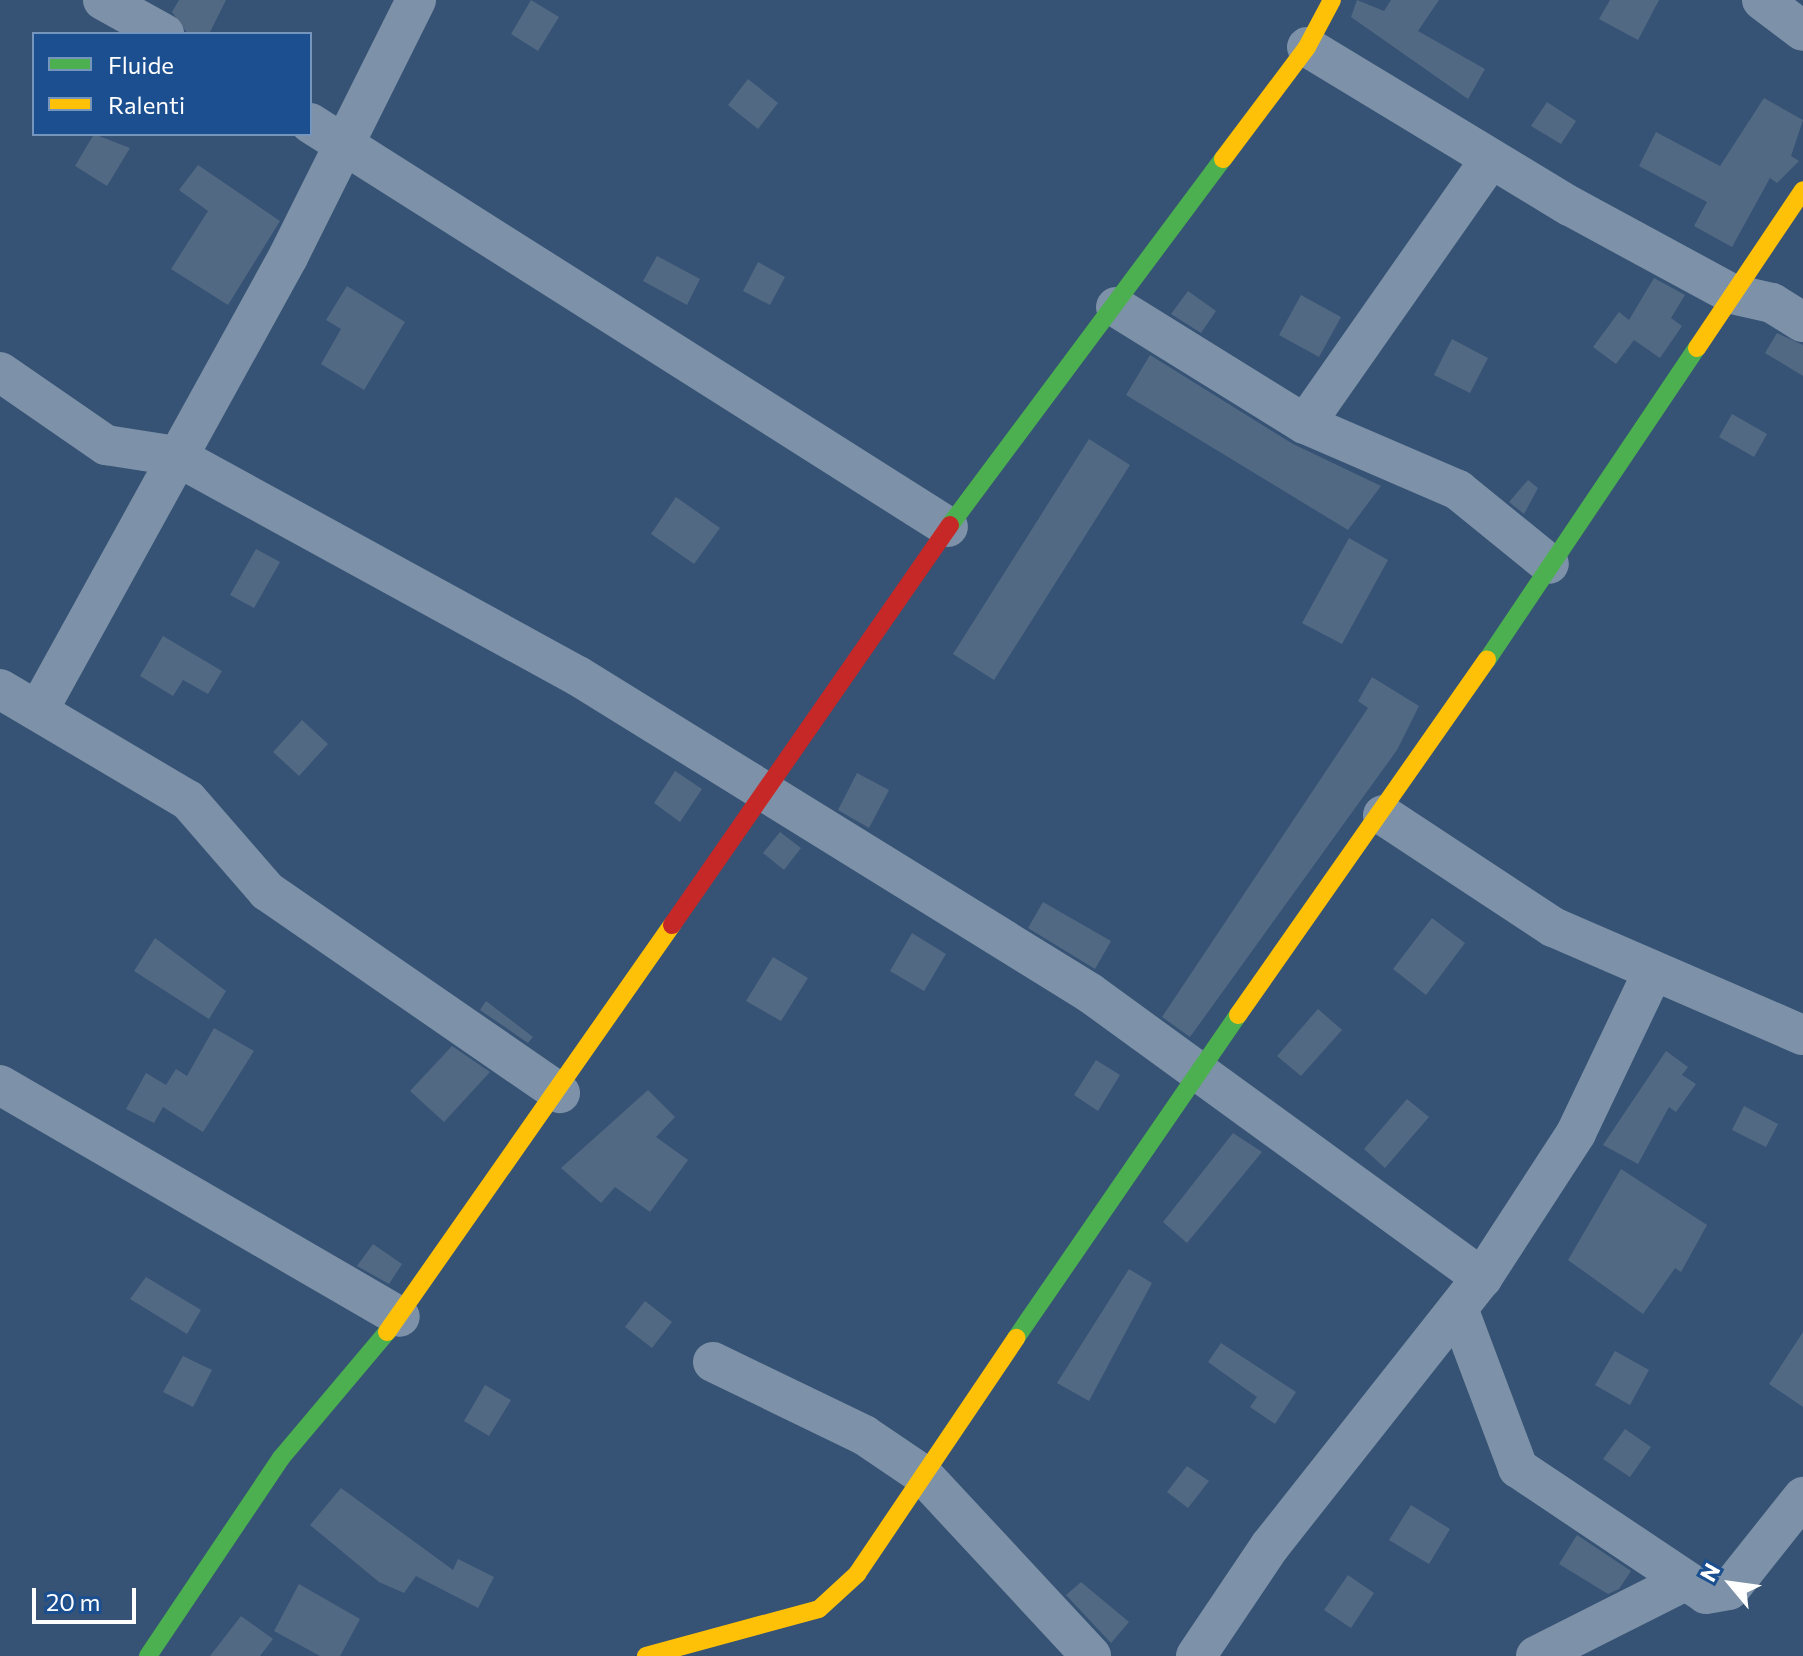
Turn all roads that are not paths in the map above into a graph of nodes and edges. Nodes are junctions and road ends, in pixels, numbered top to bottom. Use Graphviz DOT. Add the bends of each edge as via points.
graph roads {
  1 [pos="103,0"];
  2 [pos="416,0"];
  3 [pos="1332,0"];
  4 [pos="1762,0"];
  5 [pos="1803,31"];
  6 [pos="160,32"];
  7 [pos="1307,47"];
  8 [pos="312,124"];
  9 [pos="345,146"];
  10 [pos="1490,160"];
  11 [pos="1803,190"];
  12 [pos="1732,294"];
  13 [pos="1116,307"];
  14 [pos="1803,322"];
  15 [pos="0,372"];
  16 [pos="1305,424"];
  17 [pos="176,456"];
  18 [pos="948,527"];
  19 [pos="1549,564"];
  20 [pos="0,689"];
  21 [pos="40,707"];
  22 [pos="763,795"];
  23 [pos="1383,815"];
  24 [pos="1652,974"];
  25 [pos="1803,1035"];
  26 [pos="1198,1069"];
  27 [pos="0,1085"];
  28 [pos="560,1093"];
  29 [pos="1482,1278"];
  30 [pos="1459,1311"];
  31 [pos="400,1317"];
  32 [pos="713,1362"];
  33 [pos="923,1475"];
  34 [pos="1803,1497"];
  35 [pos="1685,1581"];
  36 [pos="148,1656"];
  37 [pos="646,1656"];
  38 [pos="1091,1656"];
  39 [pos="1196,1656"];
  40 [pos="1536,1656"];
  1 -- 6 [label="street"];
  2 -- 9 [label="street"];
  3 -- 7 [label="street"];
  4 -- 5 [label="street"];
  7 -- 10 [label="street"];
  7 -- 13 [label="street"];
  8 -- 9 [label="street"];
  9 -- 17 [label="street"];
  9 -- 18 [label="street"];
  10 -- 12 [label="street"];
  10 -- 16 [label="street"];
  11 -- 12 [label="street"];
  12 -- 14 [label="street" via="1772,303"];
  12 -- 19 [label="street"];
  13 -- 16 [label="street"];
  13 -- 18 [label="street"];
  15 -- 17 [label="street" via="106,445"];
  16 -- 19 [label="street" via="1458,490"];
  17 -- 21 [label="street"];
  17 -- 22 [label="street" via="578,676"];
  18 -- 22 [label="street"];
  19 -- 23 [label="street"];
  20 -- 21 [label="street"];
  21 -- 28 [label="street" via="188,800 267,891"];
  22 -- 26 [label="street" via="1090,993"];
  22 -- 28 [label="street" via="618,993"];
  23 -- 24 [label="street" via="1476,883"];
  23 -- 26 [label="street"];
  24 -- 25 [label="street"];
  24 -- 29 [label="street" via="1576,1133"];
  26 -- 29 [label="street"];
  26 -- 33 [label="street"];
  27 -- 31 [label="street"];
  28 -- 31 [label="street"];
  29 -- 30 [label="street"];
  30 -- 35 [label="street" via="1518,1468"];
  30 -- 39 [label="street" via="1270,1546"];
  31 -- 36 [label="street" via="281,1458"];
  32 -- 33 [label="street" via="864,1435"];
  33 -- 37 [label="street" via="857,1574 819,1609"];
  33 -- 38 [label="street"];
  34 -- 35 [label="street" via="1729,1590 1717,1597"];
  35 -- 40 [label="street"];
}
